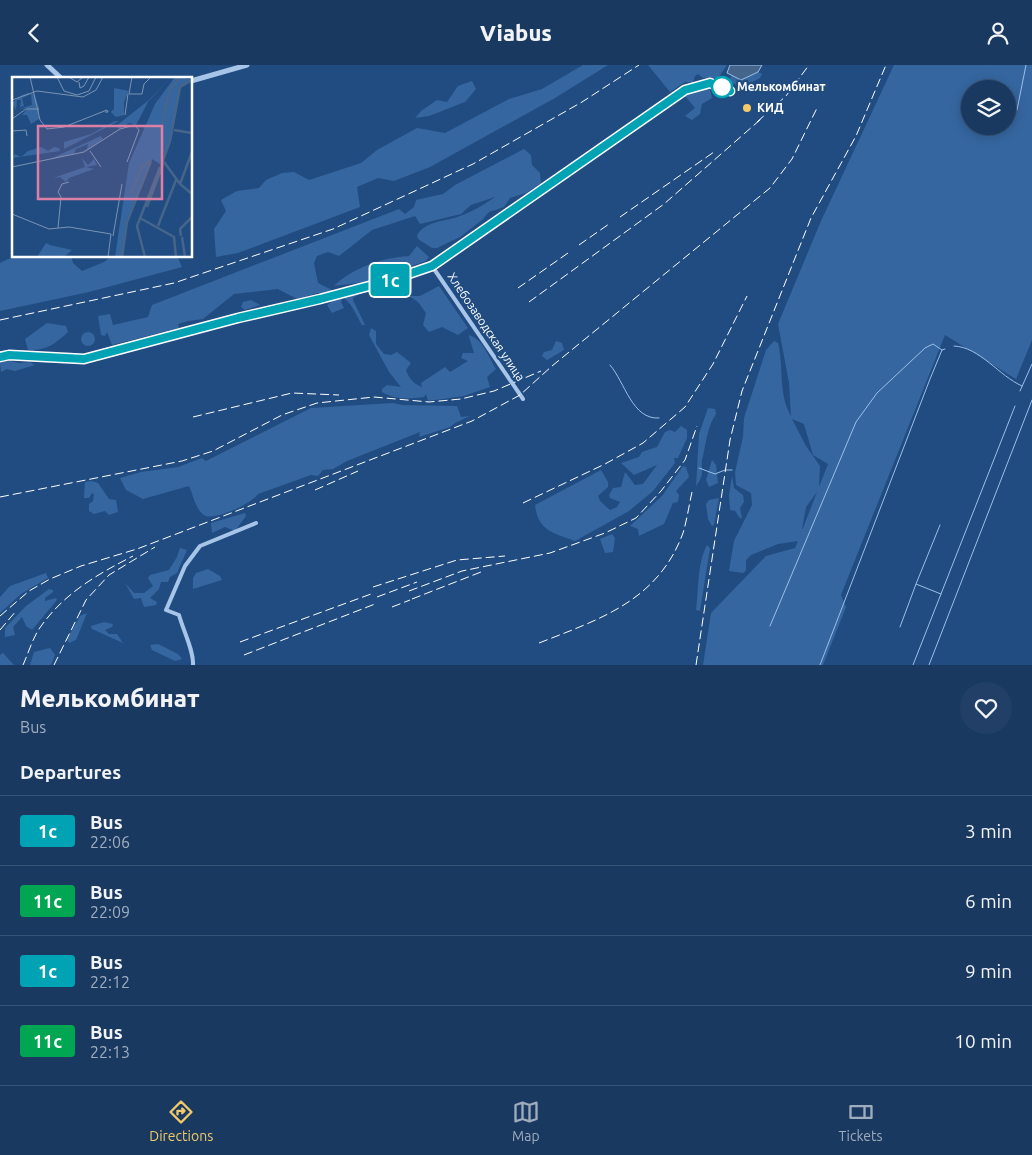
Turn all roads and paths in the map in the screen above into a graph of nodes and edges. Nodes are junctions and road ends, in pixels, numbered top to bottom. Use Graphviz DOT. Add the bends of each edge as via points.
graph roads {
  1 [pos="47,65"];
  2 [pos="247,65"];
  3 [pos="60,77"];
  4 [pos="192,81"];
  5 [pos="727,90"];
  6 [pos="432,266"];
  7 [pos="0,357"];
  8 [pos="523,399"];
  9 [pos="256,523"];
  10 [pos="193,665"];
  1 -- 3 [label="street"];
  2 -- 4 [label="street"];
  5 -- 6 [label="street" via="710,83 685,90"];
  6 -- 7 [label="street" via="388,281 84,359"];
  6 -- 8 [label="street, Хлебозаводская улица"];
  9 -- 10 [label="street" via="200,546 184,566 166,610 179,615 193,654"];
}
